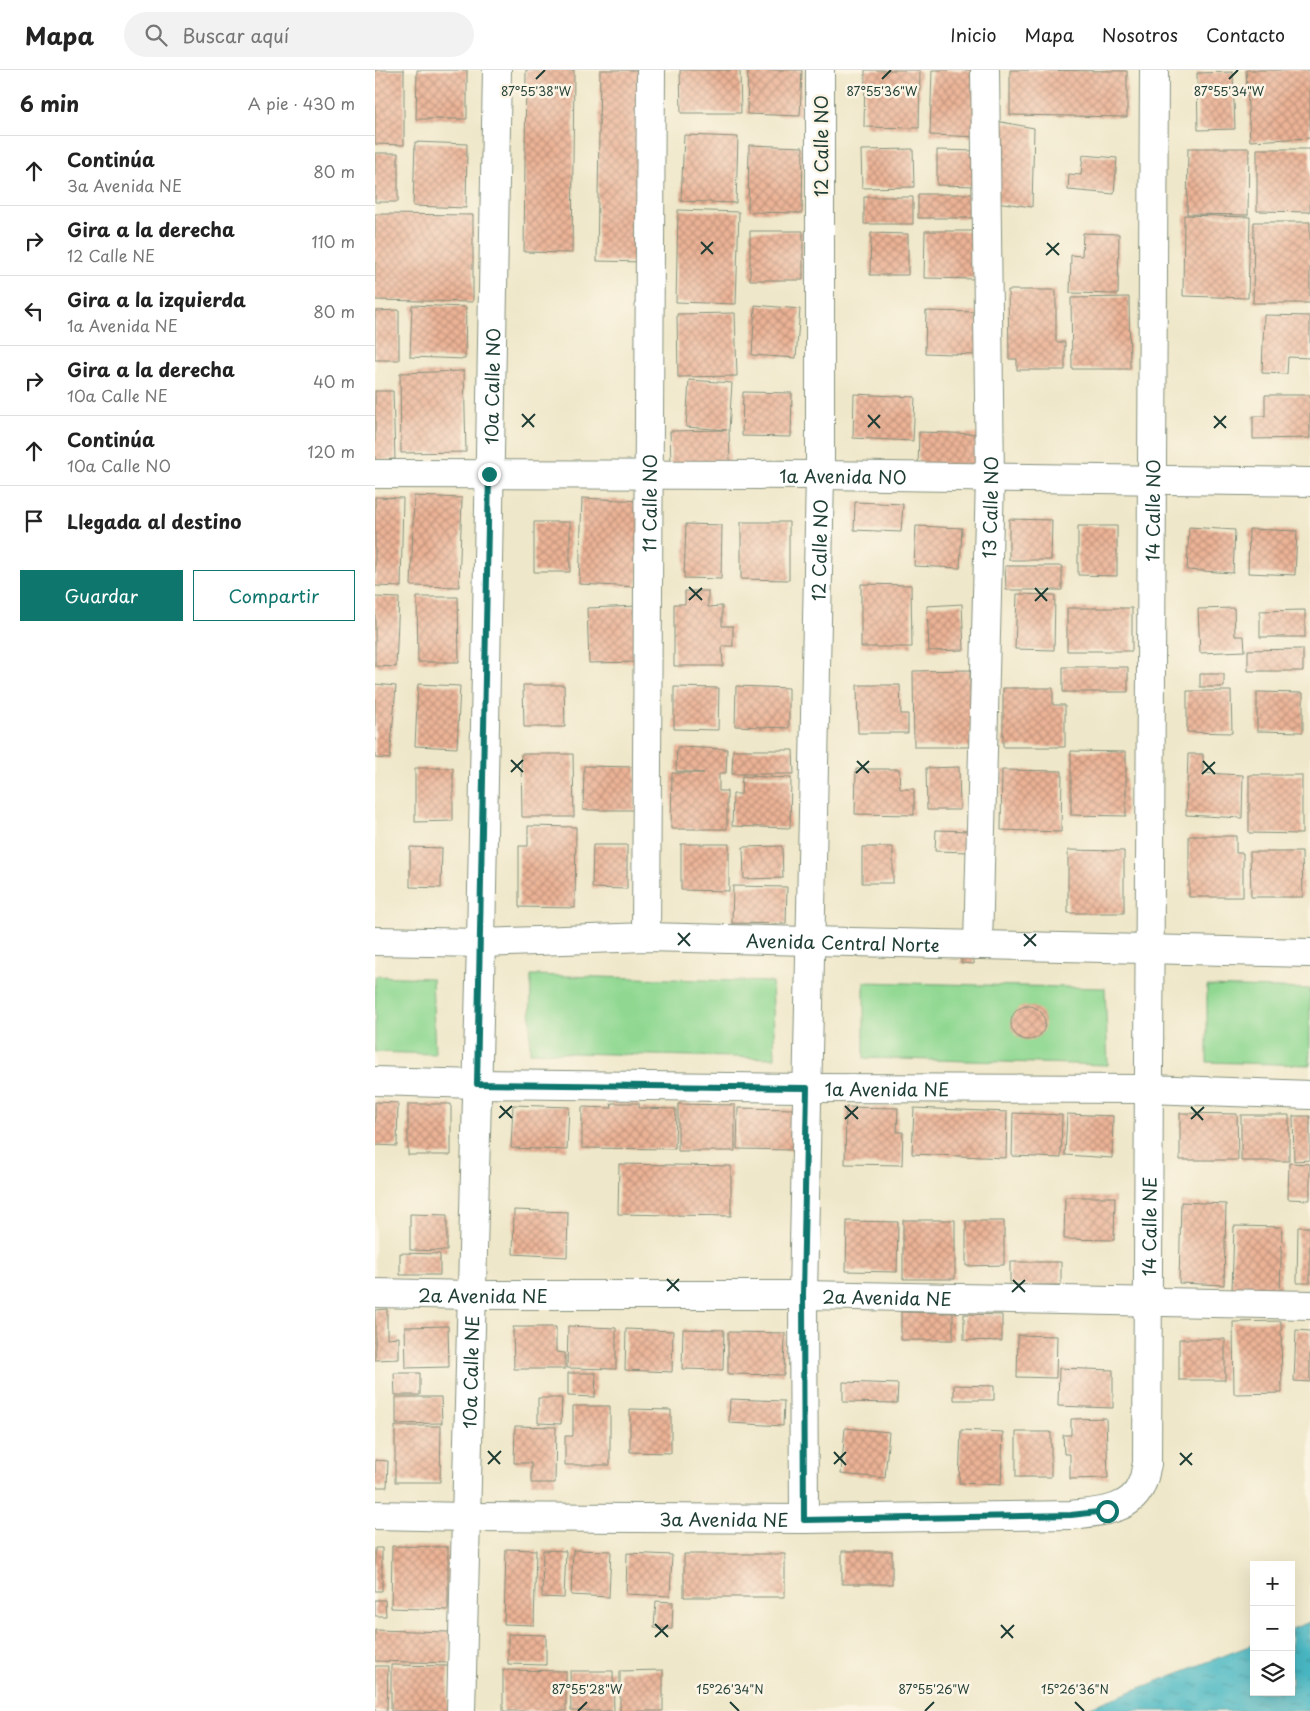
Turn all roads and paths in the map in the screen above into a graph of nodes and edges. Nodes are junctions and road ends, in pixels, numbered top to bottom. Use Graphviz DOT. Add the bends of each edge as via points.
graph roads {
  1 [pos="497,70"];
  2 [pos="651,70"];
  3 [pos="820,70"];
  4 [pos="985,70"];
  5 [pos="1154,70"];
  6 [pos="375,474"];
  7 [pos="489,474"];
  8 [pos="649,474"];
  9 [pos="820,475"];
  10 [pos="990,478"];
  11 [pos="1152,479"];
  12 [pos="1310,482"];
  13 [pos="645,937"];
  14 [pos="375,941"];
  15 [pos="810,941"];
  16 [pos="481,943"];
  17 [pos="978,945"];
  18 [pos="1150,949"];
  19 [pos="1310,953"];
  20 [pos="375,1081"];
  21 [pos="477,1084"];
  22 [pos="807,1088"];
  23 [pos="1149,1089"];
  24 [pos="1310,1095"];
  25 [pos="375,1293"];
  26 [pos="471,1295"];
  27 [pos="803,1295"];
  28 [pos="1147,1302"];
  29 [pos="1310,1305"];
  30 [pos="1131,1500"];
  31 [pos="375,1515"];
  32 [pos="466,1517"];
  33 [pos="804,1520"];
  34 [pos="461,1711"];
  1 -- 7 [label="street, 10a Calle NO"];
  2 -- 8 [label="street, 11 Calle NO"];
  3 -- 9 [label="street, 12 Calle NO"];
  4 -- 10 [label="street, 13 Calle NO"];
  5 -- 11 [label="street, 14 Calle NO"];
  6 -- 7 [label="street, 1a Avenida NO"];
  7 -- 8 [label="street, 1a Avenida NO"];
  7 -- 16 [label="street, 10a Calle NO"];
  8 -- 9 [label="street, 1a Avenida NO"];
  8 -- 13 [label="street, 11 Calle NO"];
  9 -- 10 [label="street, 1a Avenida NO"];
  9 -- 15 [label="street, 12 Calle NO"];
  10 -- 11 [label="street, 1a Avenida NO"];
  10 -- 17 [label="street, 13 Calle NO"];
  11 -- 12 [label="street, 1a Avenida NO"];
  11 -- 18 [label="street, 14 Calle NO"];
  13 -- 15 [label="street, Avenida Central Norte"];
  13 -- 16 [label="street, Avenida Central Norte"];
  14 -- 16 [label="street, Avenida Central Norte"];
  15 -- 17 [label="street, Avenida Central Norte"];
  15 -- 22 [label="street, 12 Calle NO"];
  16 -- 21 [label="street, 10a Calle NE"];
  17 -- 18 [label="street, Avenida Central Norte"];
  18 -- 19 [label="street, Avenida Central Norte"];
  18 -- 23 [label="street, 14 Calle NE"];
  20 -- 21 [label="street, 1a Avenida NE"];
  21 -- 22 [label="street, 1a Avenida NE"];
  21 -- 26 [label="street, 10a Calle NE"];
  22 -- 23 [label="street, 1a Avenida NE"];
  22 -- 27 [label="street, 12 Calle NO"];
  23 -- 24 [label="street, 1a Avenida NE"];
  23 -- 28 [label="street, 14 Calle NE"];
  25 -- 26 [label="street, 2a Avenida NE"];
  26 -- 27 [label="street, 2a Avenida NE"];
  26 -- 32 [label="street, 10a Calle NE"];
  27 -- 28 [label="street, 2a Avenida NE"];
  27 -- 33 [label="street, 12 Calle NO"];
  28 -- 29 [label="street, 2a Avenida NE"];
  28 -- 30 [label="street, 14 Calle NE" via="1147,1464 1142,1484"];
  30 -- 33 [label="street, 3a Avenida NE" via="1107,1511 1071,1515"];
  31 -- 32 [label="street, 3a Avenida NE"];
  32 -- 33 [label="street, 3a Avenida NE"];
  32 -- 34 [label="street, 10a Calle NE"];
}
